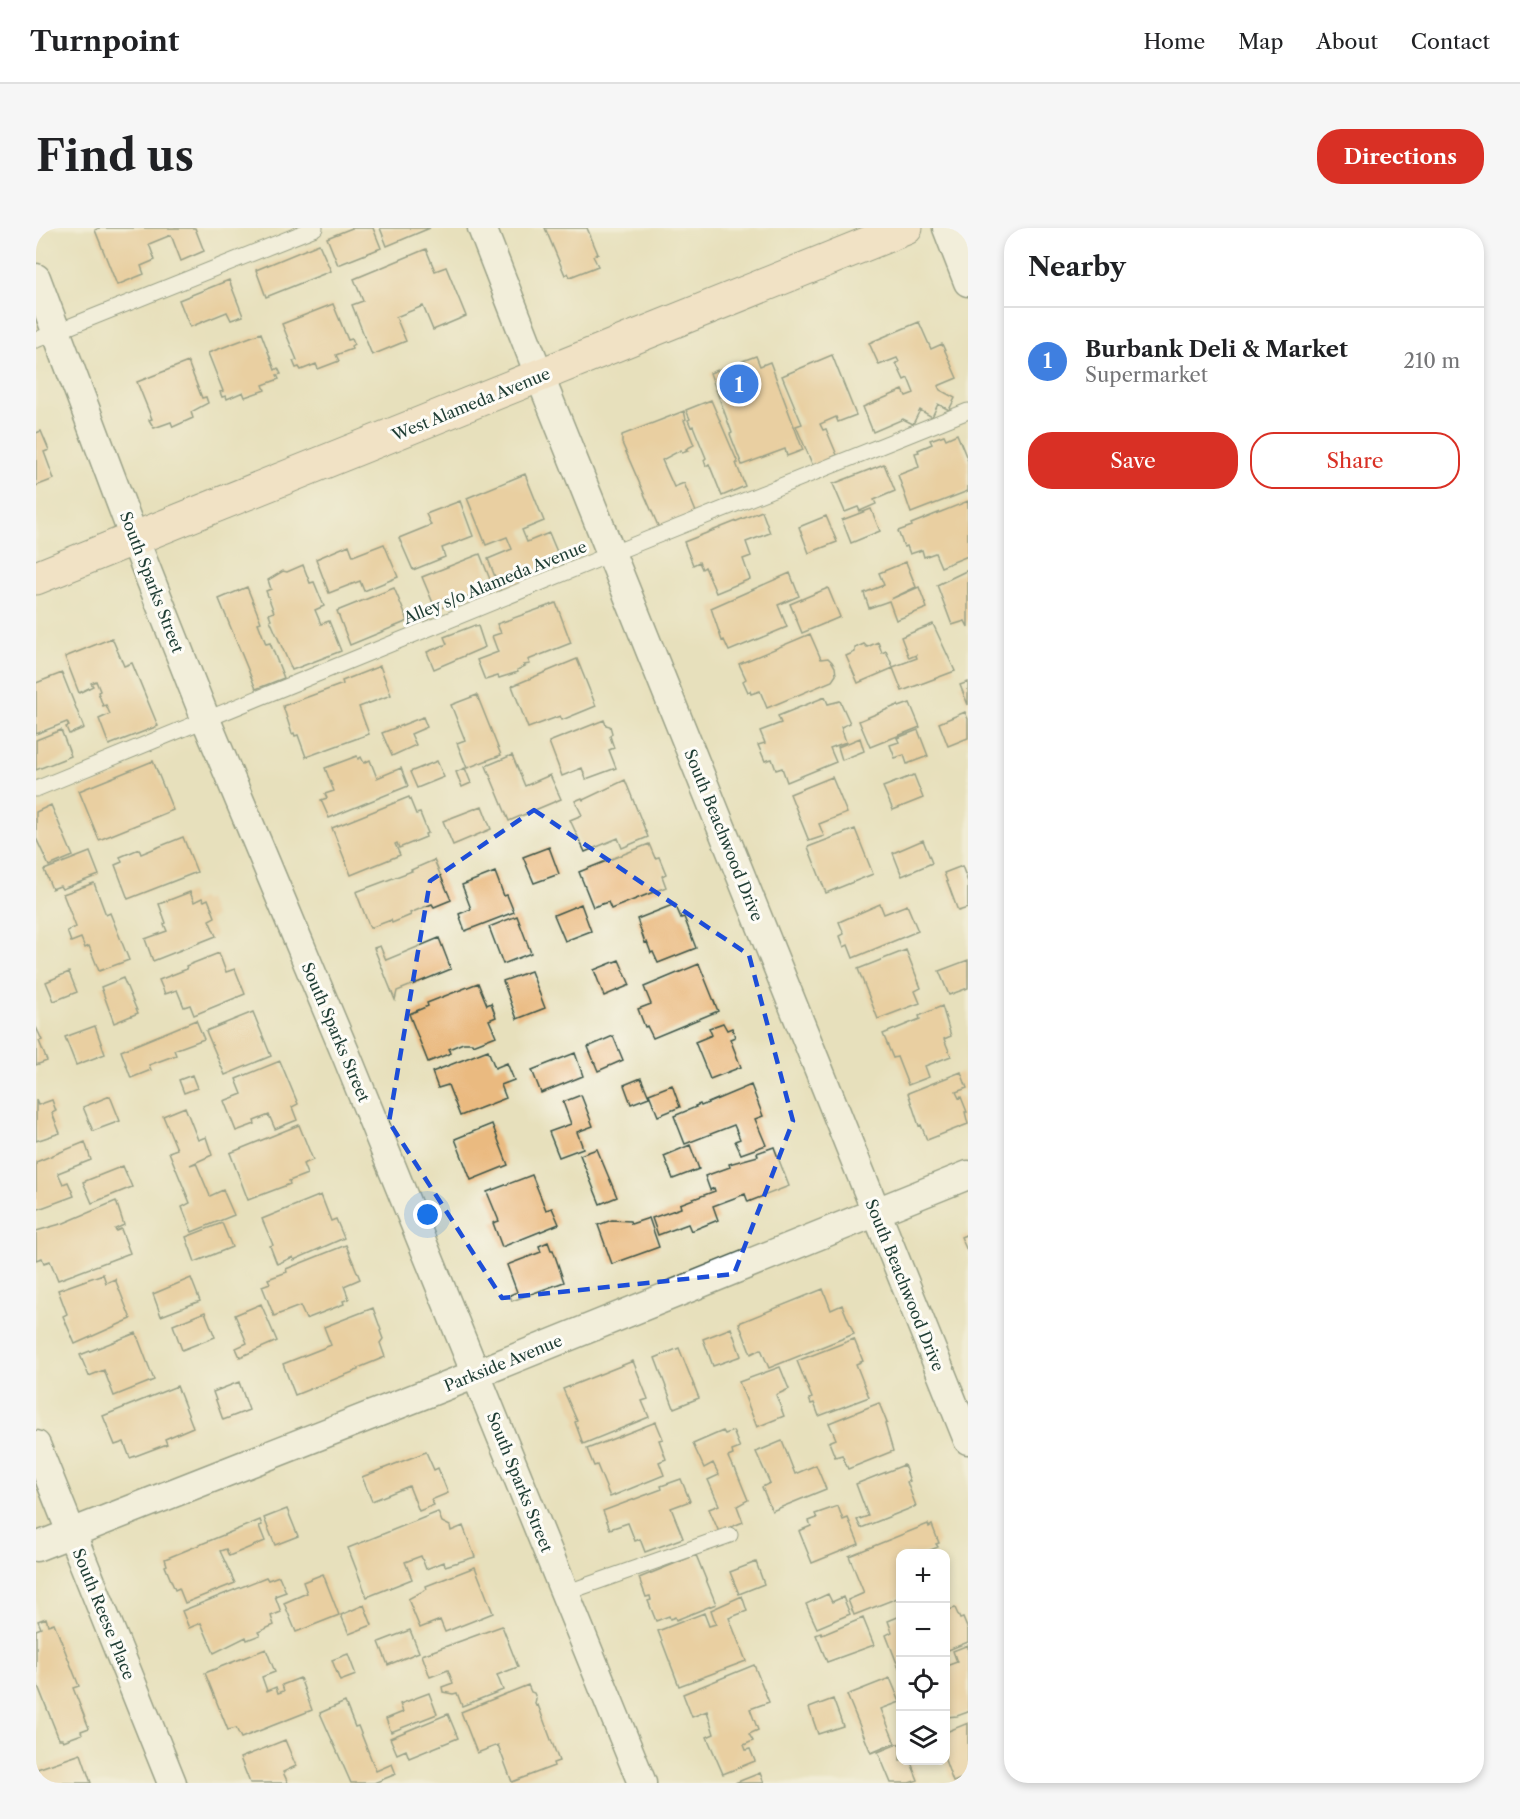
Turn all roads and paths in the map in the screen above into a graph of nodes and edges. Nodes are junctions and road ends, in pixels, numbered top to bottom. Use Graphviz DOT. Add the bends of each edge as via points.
graph roads {
  1 [pos="315,228"];
  2 [pos="482,228"];
  3 [pos="906,228"];
  4 [pos="947,228"];
  5 [pos="36,278"];
  6 [pos="968,282"];
  7 [pos="47,335"];
  8 [pos="540,377"];
  9 [pos="968,411"];
  10 [pos="134,538"];
  11 [pos="611,554"];
  12 [pos="36,578"];
  13 [pos="206,720"];
  14 [pos="36,789"];
  15 [pos="968,1175"];
  16 [pos="876,1213"];
  17 [pos="476,1374"];
  18 [pos="968,1440"];
  19 [pos="36,1445"];
  20 [pos="71,1533"];
  21 [pos="730,1535"];
  22 [pos="36,1548"];
  23 [pos="565,1593"];
  24 [pos="172,1783"];
  25 [pos="642,1783"];
  1 -- 7 [label="lane"];
  2 -- 8 [label="street, South Beachwood Drive"];
  3 -- 8 [label="main road, West Alameda Avenue"];
  4 -- 6 [label="street"];
  5 -- 7 [label="street, South Sparks Street"];
  7 -- 10 [label="street, South Sparks Street"];
  8 -- 10 [label="main road, West Alameda Avenue"];
  8 -- 11 [label="street, South Beachwood Drive"];
  9 -- 11 [label="lane, Alley s/o Alameda Avenue"];
  10 -- 12 [label="main road, West Alameda Avenue"];
  10 -- 13 [label="street, South Sparks Street"];
  11 -- 13 [label="lane, Alley s/o Alameda Avenue"];
  11 -- 16 [label="street, South Beachwood Drive"];
  13 -- 14 [label="lane, Alley s/o Alameda Avenue"];
  13 -- 17 [label="street, South Sparks Street"];
  15 -- 16 [label="street, Parkside Avenue"];
  16 -- 17 [label="street, Parkside Avenue"];
  16 -- 18 [label="street, South Beachwood Drive"];
  17 -- 20 [label="street, Parkside Avenue"];
  17 -- 23 [label="street, South Sparks Street"];
  19 -- 20 [label="street, South Reese Place"];
  20 -- 22 [label="street, Parkside Avenue"];
  20 -- 24 [label="street, South Reese Place"];
  21 -- 23 [label="lane"];
  23 -- 25 [label="street, South Sparks Street"];
}
